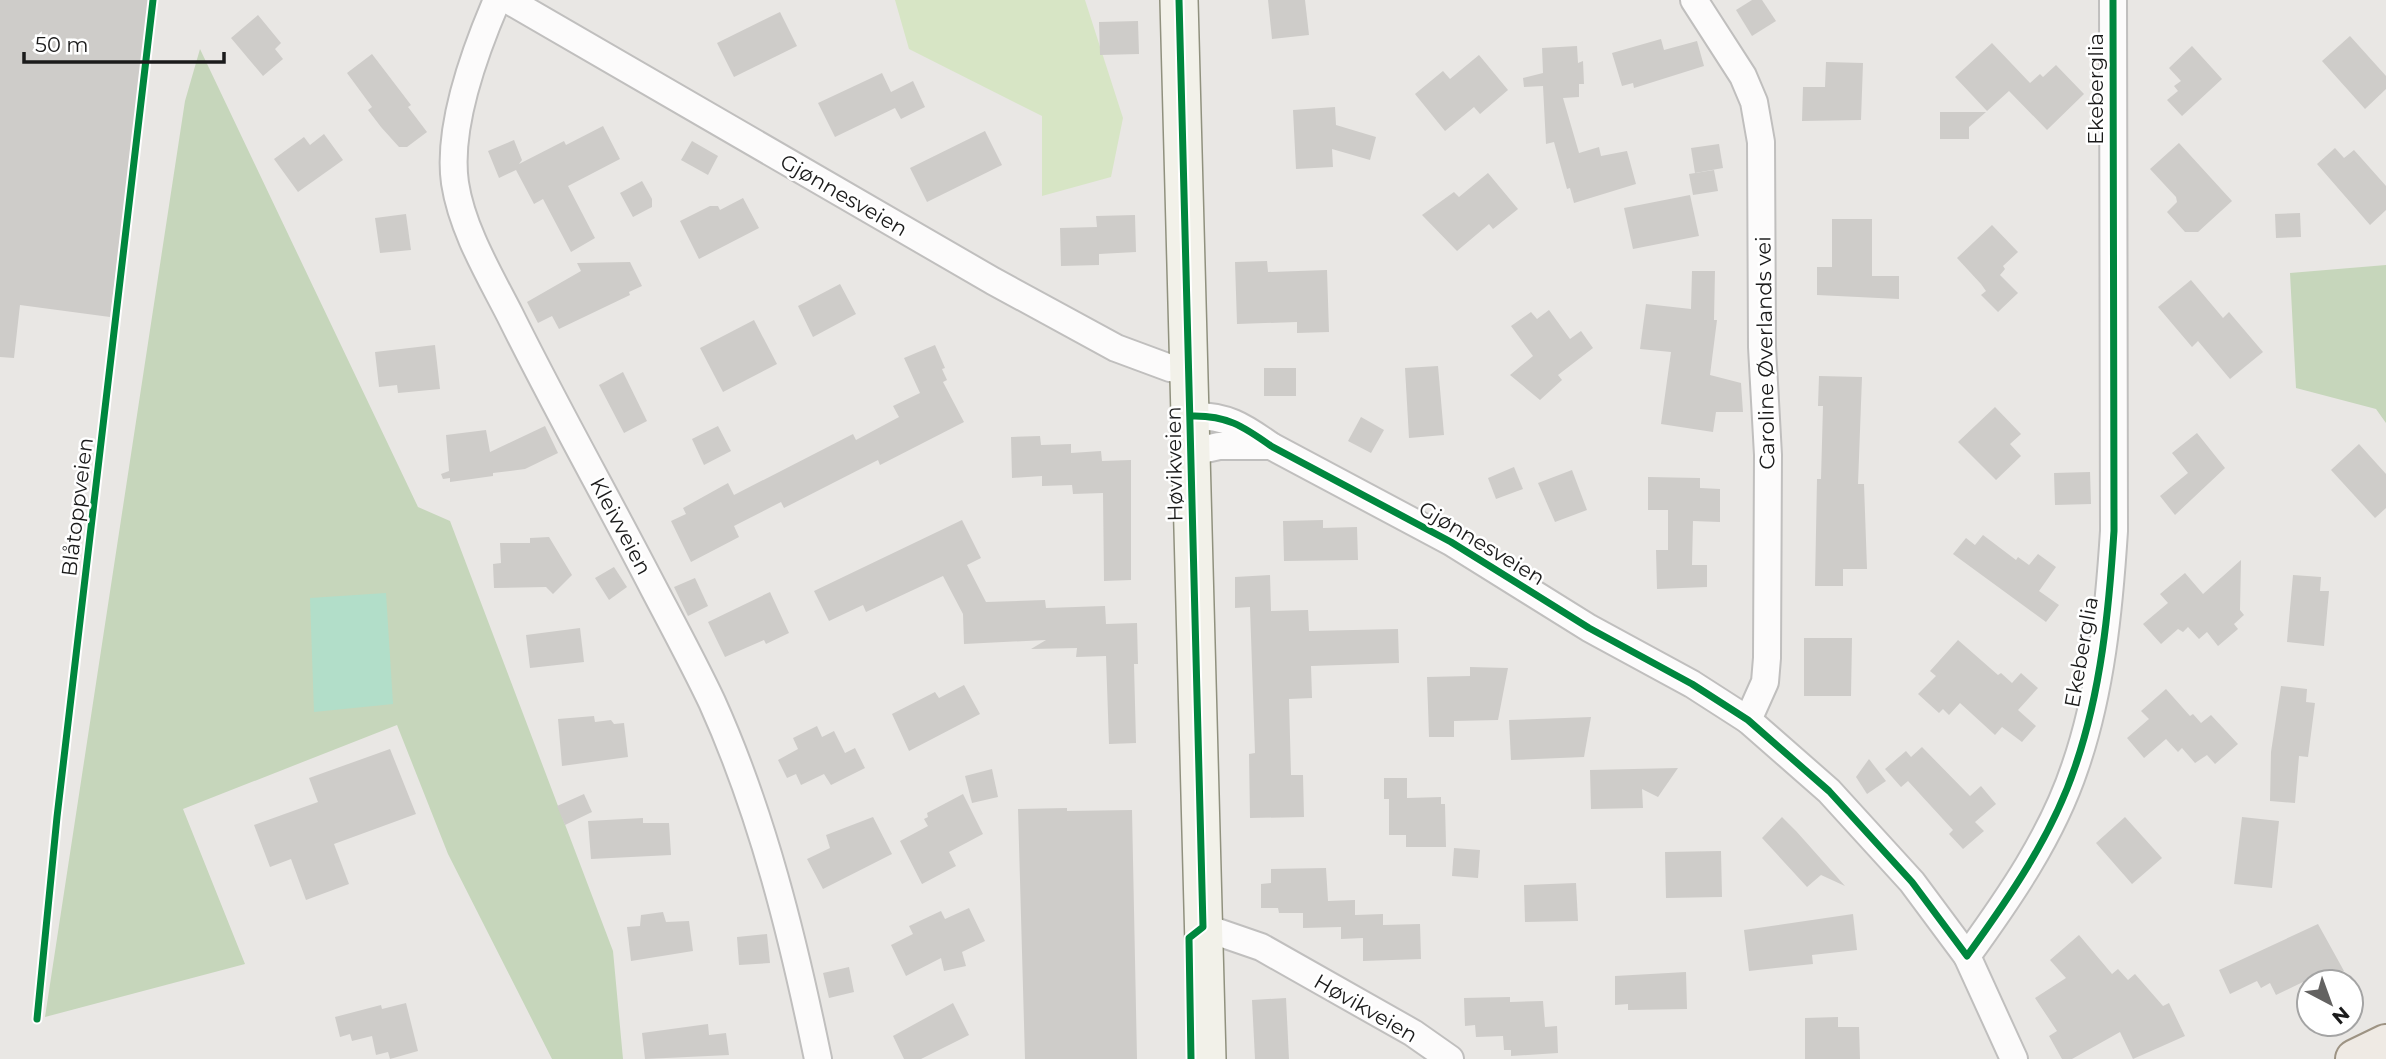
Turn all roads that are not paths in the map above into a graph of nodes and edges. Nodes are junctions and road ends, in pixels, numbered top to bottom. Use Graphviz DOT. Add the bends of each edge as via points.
graph roads {
  1 [pos="497,0"];
  2 [pos="508,0"];
  3 [pos="1179,0"];
  4 [pos="1694,0"];
  5 [pos="2113,0"];
  6 [pos="1189,370"];
  7 [pos="1191,416"];
  8 [pos="1271,446"];
  9 [pos="1192,452"];
  10 [pos="1748,720"];
  11 [pos="1203,927"];
  12 [pos="1967,956"];
  13 [pos="2386,1044"];
  14 [pos="818,1059"];
  15 [pos="1207,1059"];
  16 [pos="1450,1059"];
  17 [pos="2014,1059"];
  18 [pos="2355,1059"];
  1 -- 14 [label="street, Kleivveien" via="471,61 456,145 455,182 463,210 475,244 550,395 712,703 754,810 787,920"];
  2 -- 6 [label="street, Gjønnesveien" via="981,275 1116,348 1170,368"];
  3 -- 6 [label="main road, Høvikveien"];
  4 -- 10 [label="street, Caroline Øverlands vei" via="1743,76 1754,102 1761,142 1767,658 1765,682"];
  5 -- 12 [label="street, Ekeberglia" via="2114,531 2109,598 2094,695 2075,768 2014,889"];
  6 -- 7 [label="main road, Høvikveien"];
  7 -- 8 [label="street, Gjønnesveien" via="1216,415"];
  7 -- 9 [label="main road, Høvikveien"];
  8 -- 9 [label="street, Gjønnesveien" via="1219,446"];
  8 -- 10 [label="street, Gjønnesveien" via="1451,542"];
  9 -- 11 [label="main road, Høvikveien"];
  10 -- 12 [label="street" via="1829,791 1912,882"];
  11 -- 15 [label="main road, Høvikveien"];
  11 -- 16 [label="street, Høvikveien" via="1261,947"];
  12 -- 17 [label="street"];
  13 -- 18 [label="main road"];
}
